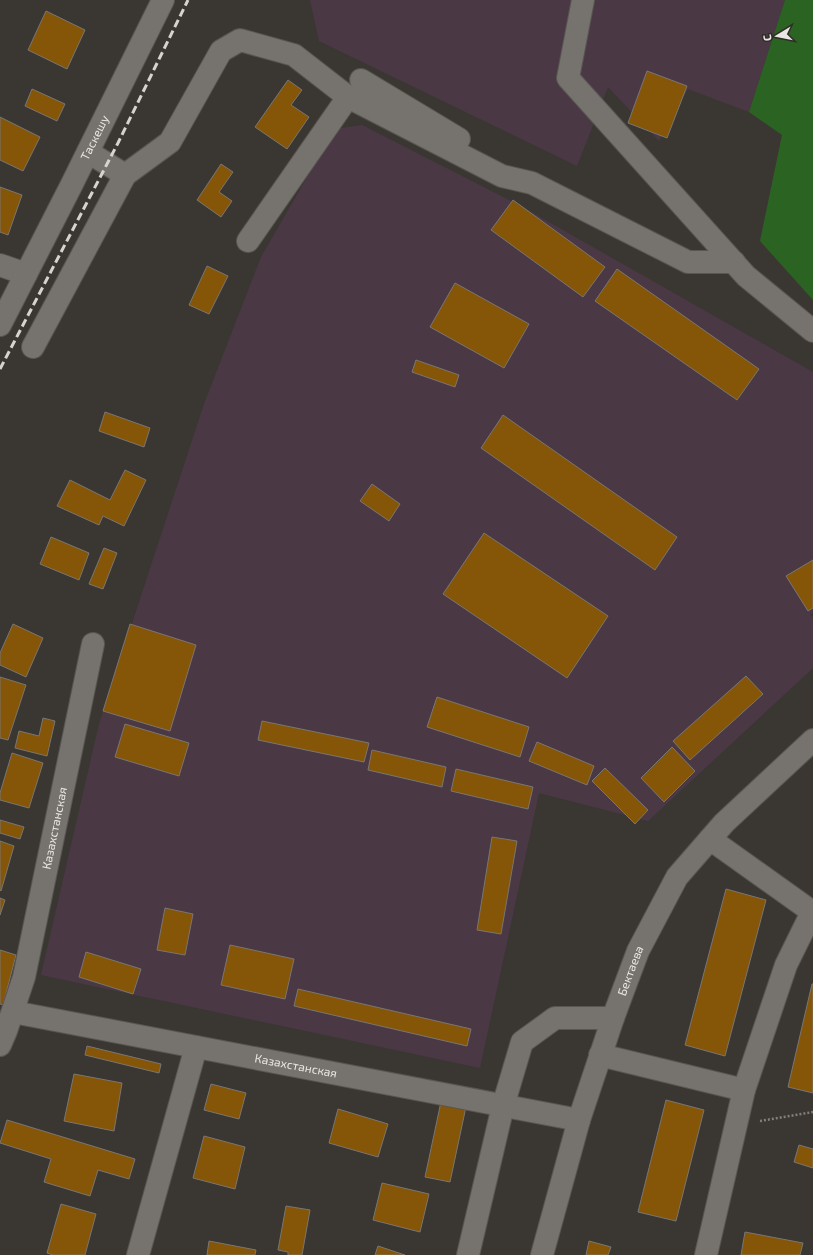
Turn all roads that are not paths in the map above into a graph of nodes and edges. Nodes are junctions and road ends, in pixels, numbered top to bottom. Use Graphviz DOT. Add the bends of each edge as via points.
graph roads {
  1 [pos="163,0"];
  2 [pos="583,0"];
  3 [pos="361,80"];
  4 [pos="348,97"];
  5 [pos="88,152"];
  6 [pos="125,175"];
  7 [pos="532,183"];
  8 [pos="248,241"];
  9 [pos="734,262"];
  10 [pos="0,265"];
  11 [pos="26,274"];
  12 [pos="0,325"];
  13 [pos="813,331"];
  14 [pos="33,346"];
  15 [pos="93,644"];
  16 [pos="813,740"];
  17 [pos="710,839"];
  18 [pos="812,911"];
  19 [pos="613,1018"];
  20 [pos="5,1029"];
  21 [pos="196,1047"];
  22 [pos="600,1055"];
  23 [pos="744,1090"];
  24 [pos="503,1106"];
  25 [pos="578,1120"];
  26 [pos="138,1255"];
  27 [pos="468,1255"];
  28 [pos="542,1255"];
  29 [pos="706,1255"];
  1 -- 5 [label="street, Таскешу"];
  2 -- 9 [label="street" via="568,78"];
  3 -- 7 [label="street"];
  4 -- 6 [label="street" via="294,55 240,40 221,51 170,142"];
  4 -- 7 [label="street" via="502,176"];
  4 -- 8 [label="street"];
  5 -- 6 [label="street"];
  5 -- 11 [label="street, Таскешу"];
  6 -- 14 [label="street"];
  7 -- 9 [label="street" via="688,262"];
  9 -- 13 [label="street" via="746,276"];
  10 -- 11 [label="street"];
  11 -- 12 [label="street"];
  15 -- 20 [label="street, Казахстанская" via="24,977"];
  16 -- 17 [label="street, Бектаева"];
  17 -- 18 [label="street"];
  17 -- 19 [label="street, Бектаева" via="677,877 638,951"];
  18 -- 23 [label="street" via="786,965"];
  19 -- 22 [label="street, Бектаева"];
  19 -- 24 [label="street" via="555,1018 522,1042"];
  20 -- 21 [label="street, Казахстанская"];
  21 -- 24 [label="street, Казахстанская"];
  21 -- 26 [label="street"];
  22 -- 23 [label="street"];
  22 -- 25 [label="street, Бектаева"];
  23 -- 29 [label="street"];
  24 -- 25 [label="street, Казахстанская"];
  24 -- 27 [label="street"];
  25 -- 28 [label="street, Бектаева"];
}
